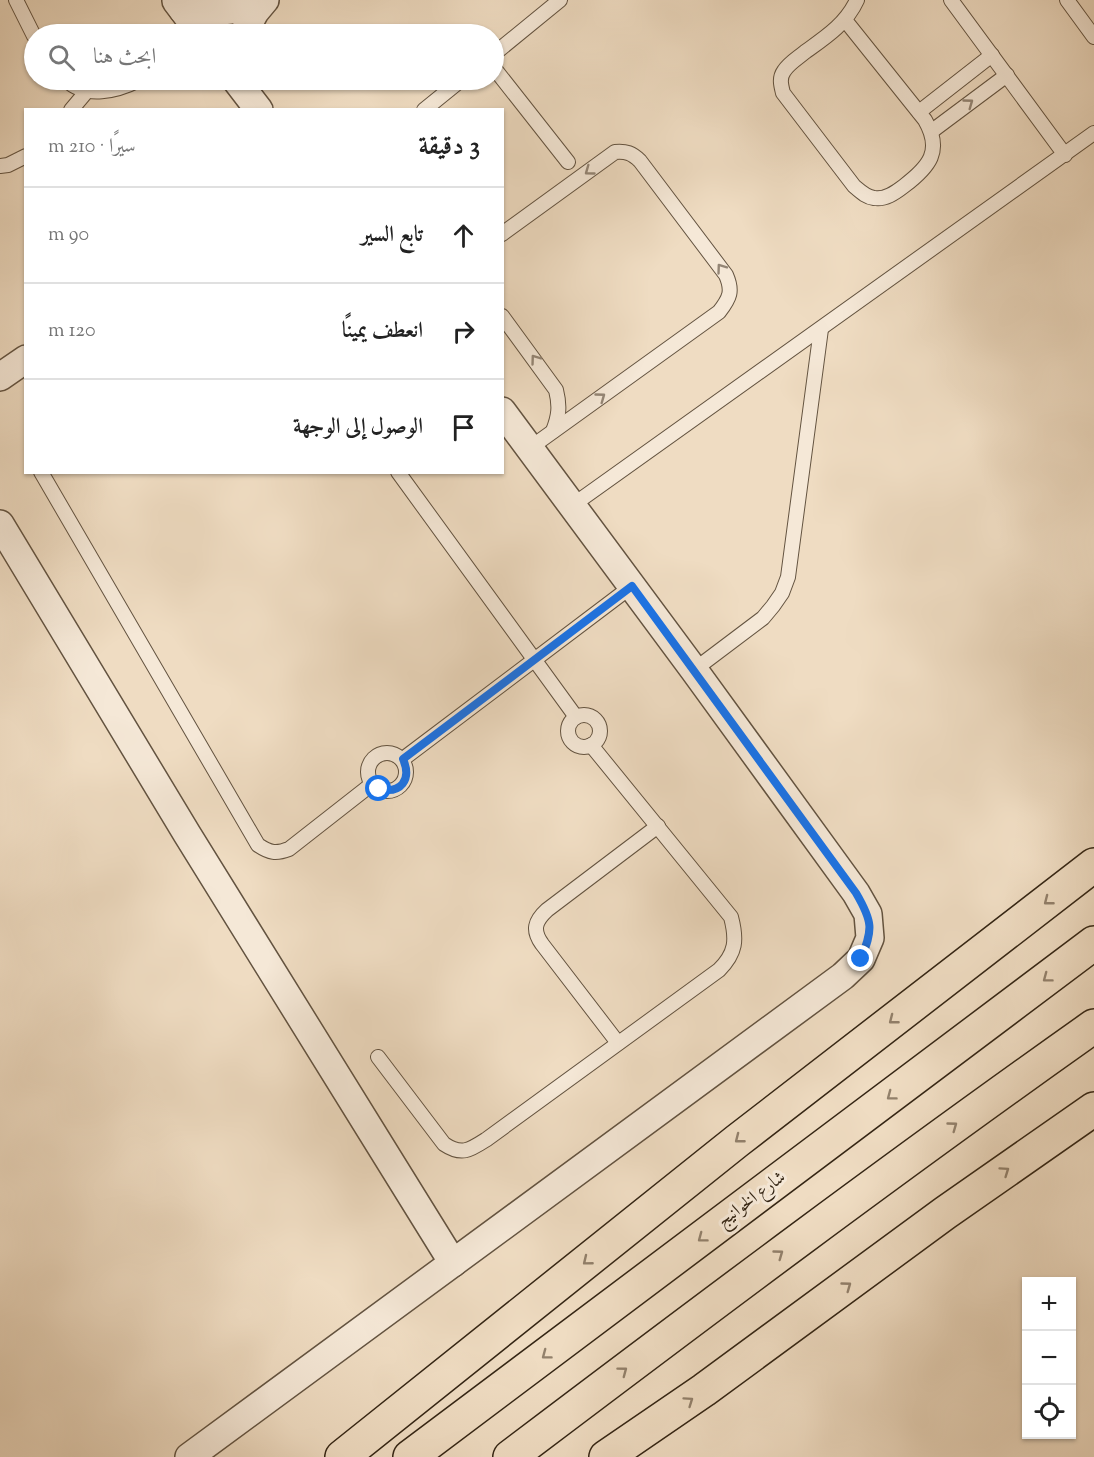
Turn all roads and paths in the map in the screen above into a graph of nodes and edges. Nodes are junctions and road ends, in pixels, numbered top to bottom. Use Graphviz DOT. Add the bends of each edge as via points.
graph roads {
  1 [pos="16,0"];
  2 [pos="259,0"];
  3 [pos="265,0"];
  4 [pos="560,0"];
  5 [pos="857,0"];
  6 [pos="951,0"];
  7 [pos="1067,0"];
  8 [pos="179,5"];
  9 [pos="845,20"];
  10 [pos="28,24"];
  11 [pos="193,24"];
  12 [pos="248,24"];
  13 [pos="1094,37"];
  14 [pos="504,46"];
  15 [pos="992,55"];
  16 [pos="1007,75"];
  17 [pos="504,81"];
  18 [pos="114,90"];
  19 [pos="244,90"];
  20 [pos="449,90"];
  21 [pos="87,91"];
  22 [pos="73,108"];
  23 [pos="257,108"];
  24 [pos="426,108"];
  25 [pos="919,112"];
  26 [pos="932,131"];
  27 [pos="1094,132"];
  28 [pos="1065,154"];
  29 [pos="24,157"];
  30 [pos="568,162"];
  31 [pos="0,166"];
  32 [pos="504,233"];
  33 [pos="504,319"];
  34 [pos="821,328"];
  35 [pos="24,360"];
  36 [pos="0,377"];
  37 [pos="504,414"];
  38 [pos="553,431"];
  39 [pos="530,448"];
  40 [pos="42,474"];
  41 [pos="399,474"];
  42 [pos="573,505"];
  43 [pos="0,524"];
  44 [pos="632,586"];
  45 [pos="535,660"];
  46 [pos="694,670"];
  47 [pos="576,717"];
  48 [pos="591,745"];
  49 [pos="403,759"];
  50 [pos="372,784"];
  51 [pos="658,826"];
  52 [pos="1094,865"];
  53 [pos="1094,943"];
  54 [pos="1094,1026"];
  55 [pos="618,1043"];
  56 [pos="378,1057"];
  57 [pos="1094,1109"];
  58 [pos="453,1263"];
  59 [pos="189,1457"];
  60 [pos="342,1457"];
  61 [pos="410,1457"];
  62 [pos="510,1457"];
  63 [pos="606,1457"];
  1 -- 10 [label="lane"];
  2 -- 8 [label="street" via="228,11 205,13"];
  3 -- 12 [label="street"];
  4 -- 14 [label="lane"];
  5 -- 9 [label="lane"];
  6 -- 15 [label="lane"];
  7 -- 13 [label="lane"];
  8 -- 11 [label="street"];
  9 -- 25 [label="lane"];
  9 -- 26 [label="lane" via="793,61 780,82 783,93 854,186 876,199 895,193 927,166 932,155"];
  15 -- 16 [label="lane"];
  15 -- 25 [label="lane"];
  26 -- 16 [label="lane, one-way"];
  16 -- 28 [label="lane"];
  17 -- 30 [label="lane"];
  18 -- 21 [label="lane"];
  19 -- 23 [label="street"];
  20 -- 24 [label="lane"];
  21 -- 22 [label="lane"];
  25 -- 26 [label="lane"];
  27 -- 28 [label="lane"];
  28 -- 34 [label="lane"];
  29 -- 31 [label="lane"];
  38 -- 32 [label="lane, one-way" via="719,312 730,294 730,284 640,161 625,151 615,153"];
  38 -- 33 [label="lane, one-way" via="559,411 556,390"];
  34 -- 42 [label="lane"];
  34 -- 46 [label="lane" via="788,577 782,593 763,618"];
  35 -- 36 [label="street"];
  37 -- 39 [label="street"];
  38 -- 39 [label="lane"];
  39 -- 42 [label="street"];
  40 -- 50 [label="lane" via="258,845 280,853 289,849"];
  41 -- 45 [label="lane"];
  42 -- 44 [label="street"];
  43 -- 58 [label="street"];
  44 -- 45 [label="lane"];
  44 -- 46 [label="street"];
  45 -- 47 [label="lane"];
  45 -- 49 [label="lane"];
  46 -- 58 [label="street" via="856,893 868,914 870,938 861,959 843,976"];
  47 -- 48 [label="lane" via="568,728 572,741 585,747"];
  47 -- 48 [label="lane" via="590,716 596,720 599,734"];
  48 -- 51 [label="lane"];
  49 -- 50 [label="lane" via="406,776 396,789 387,791"];
  49 -- 50 [label="lane" via="388,752 372,759 368,767"];
  51 -- 55 [label="lane" via="731,917 734,946 729,960 719,970"];
  51 -- 55 [label="lane" via="547,910 536,926 542,944"];
  52 -- 60 [label="highway, one-way" via="737,1141"];
  53 -- 61 [label="highway, شارع الخوانيج, one-way"];
  62 -- 54 [label="highway, one-way" via="955,1124"];
  55 -- 56 [label="lane" via="487,1139 466,1150 454,1151 444,1144"];
  63 -- 57 [label="highway, one-way"];
  58 -- 59 [label="street"];
}
